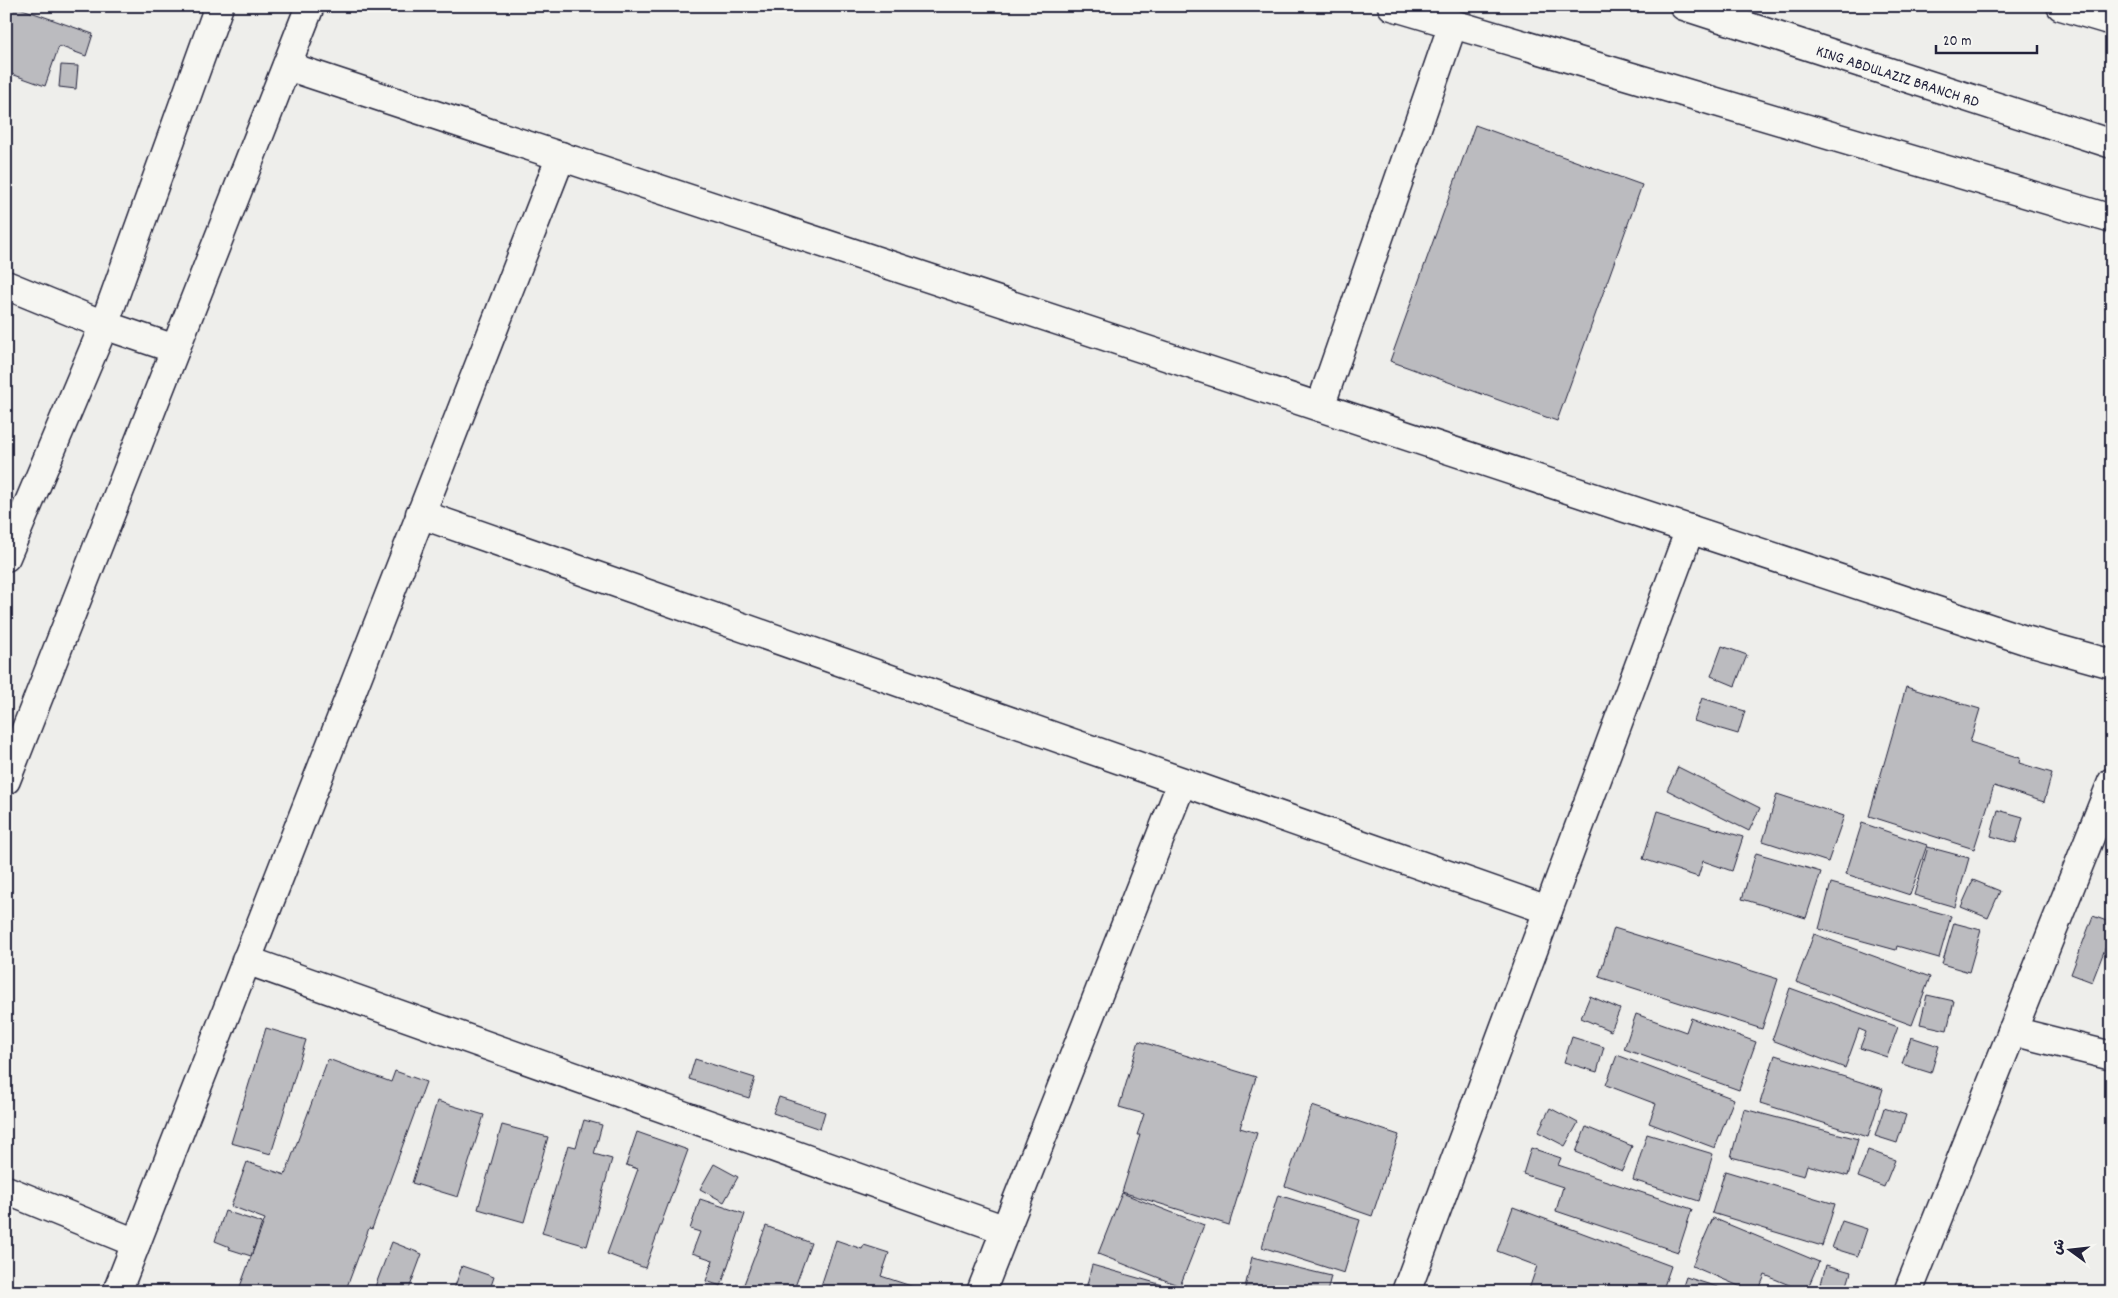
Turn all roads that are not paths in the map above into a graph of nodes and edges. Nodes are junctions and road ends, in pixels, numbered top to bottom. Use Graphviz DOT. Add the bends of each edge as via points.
graph roads {
  1 [pos="219,6"];
  2 [pos="310,6"];
  3 [pos="1392,6"];
  4 [pos="1684,6"];
  5 [pos="2061,6"];
  6 [pos="2112,21"];
  7 [pos="1453,24"];
  8 [pos="287,66"];
  9 [pos="2112,144"];
  10 [pos="560,156"];
  11 [pos="2112,219"];
  12 [pos="6,285"];
  13 [pos="104,325"];
  14 [pos="175,349"];
  15 [pos="1320,407"];
  16 [pos="420,514"];
  17 [pos="1690,529"];
  18 [pos="6,557"];
  19 [pos="2112,664"];
  20 [pos="6,780"];
  21 [pos="1182,782"];
  22 [pos="2112,782"];
  23 [pos="1548,910"];
  24 [pos="246,960"];
  25 [pos="2012,1031"];
  26 [pos="2112,1056"];
  27 [pos="6,1190"];
  28 [pos="1006,1230"];
  29 [pos="136,1243"];
  30 [pos="117,1292"];
  31 [pos="981,1292"];
  32 [pos="1406,1292"];
  33 [pos="1908,1292"];
  1 -- 13 [label="main road"];
  2 -- 8 [label="main road"];
  3 -- 7 [label="main road"];
  4 -- 9 [label="main road, KING ABDULAZIZ BRANCH RD"];
  5 -- 6 [label="main road"];
  7 -- 11 [label="main road"];
  7 -- 15 [label="main road"];
  8 -- 10 [label="main road"];
  8 -- 14 [label="main road"];
  10 -- 15 [label="main road"];
  10 -- 16 [label="main road"];
  12 -- 13 [label="main road"];
  13 -- 14 [label="main road"];
  13 -- 18 [label="main road"];
  14 -- 20 [label="main road"];
  15 -- 17 [label="main road"];
  16 -- 21 [label="main road"];
  16 -- 24 [label="main road"];
  17 -- 19 [label="main road" via="2025,640"];
  17 -- 23 [label="main road"];
  21 -- 23 [label="main road"];
  21 -- 28 [label="main road"];
  22 -- 25 [label="main road"];
  23 -- 32 [label="main road"];
  24 -- 28 [label="main road"];
  24 -- 29 [label="main road"];
  25 -- 26 [label="main road"];
  25 -- 33 [label="main road"];
  27 -- 29 [label="main road"];
  28 -- 31 [label="main road"];
  29 -- 30 [label="main road"];
}
